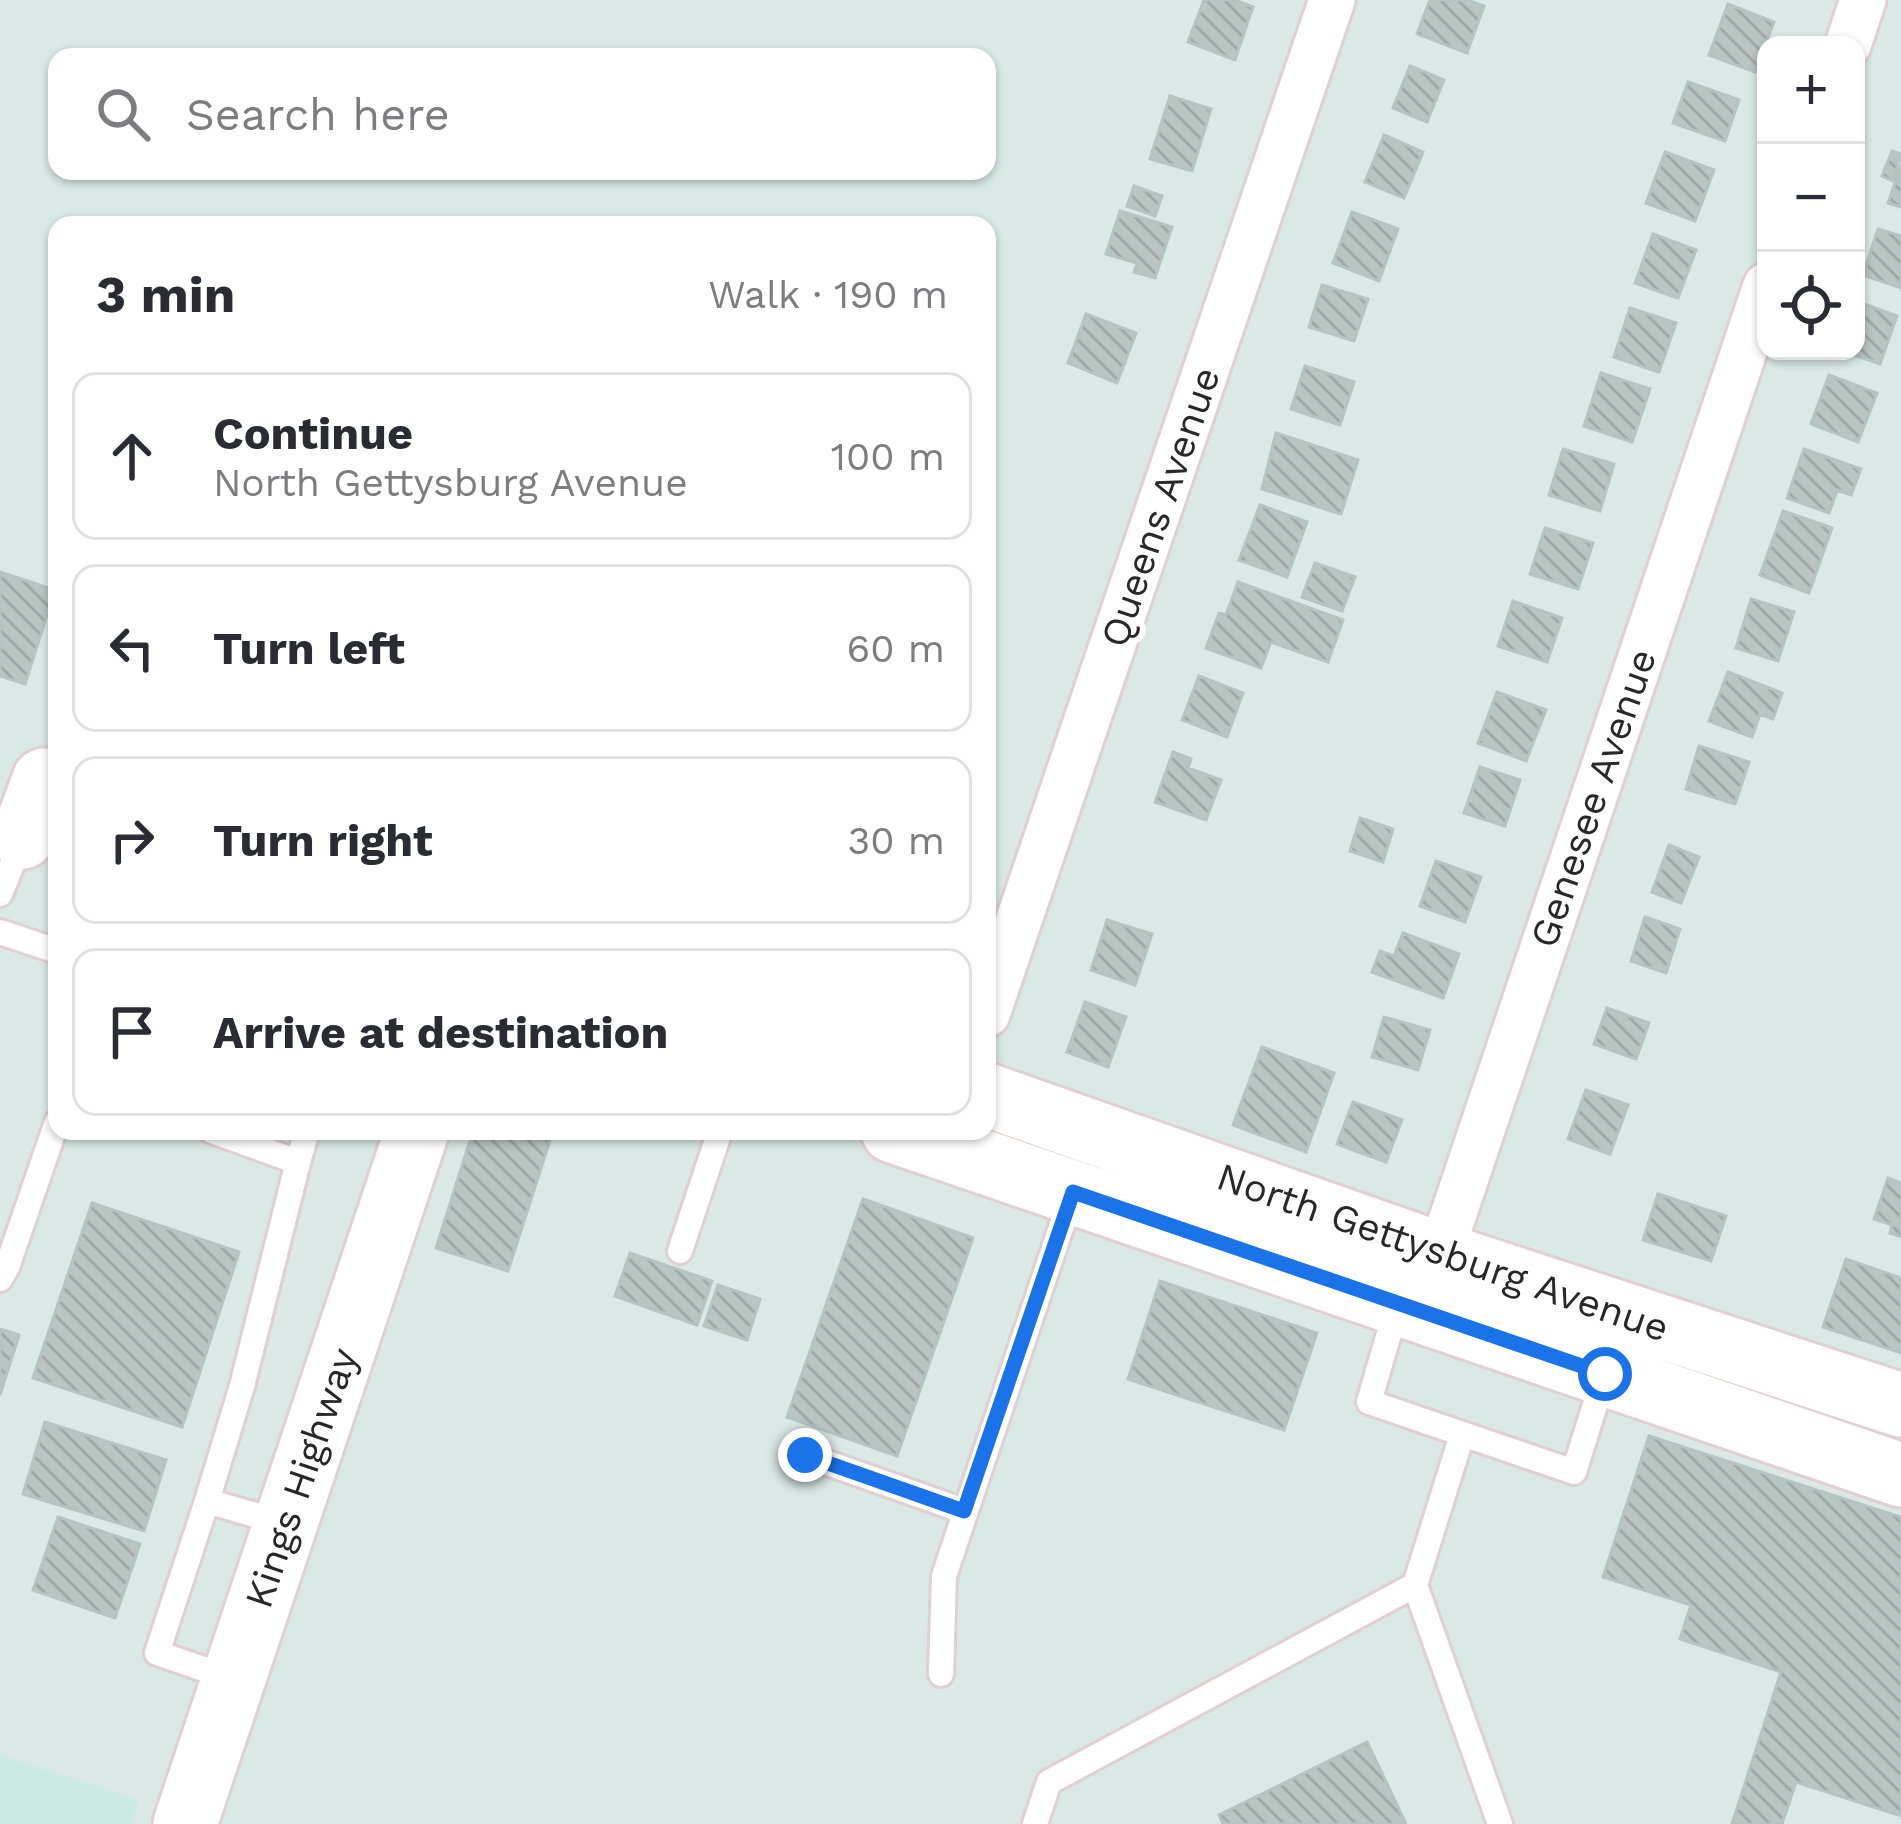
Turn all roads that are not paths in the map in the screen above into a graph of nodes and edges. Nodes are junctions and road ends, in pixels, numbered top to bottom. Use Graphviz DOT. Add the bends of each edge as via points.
graph roads {
  1 [pos="1332,0"];
  2 [pos="1863,0"];
  3 [pos="1850,36"];
  4 [pos="1757,312"];
  5 [pos="30,808"];
  6 [pos="0,894"];
  7 [pos="0,932"];
  8 [pos="48,948"];
  9 [pos="996,988"];
  10 [pos="996,1099"];
  11 [pos="51,1140"];
  12 [pos="237,1140"];
  13 [pos="304,1140"];
  14 [pos="414,1140"];
  15 [pos="716,1140"];
  16 [pos="937,1140"];
  17 [pos="298,1162"];
  18 [pos="1073,1192"];
  19 [pos="680,1251"];
  20 [pos="0,1279"];
  21 [pos="1419,1289"];
  22 [pos="1605,1374"];
  23 [pos="1901,1405"];
  24 [pos="1462,1435"];
  25 [pos="805,1455"];
  26 [pos="1901,1475"];
  27 [pos="207,1501"];
  28 [pos="964,1511"];
  29 [pos="286,1524"];
  30 [pos="1415,1585"];
  31 [pos="941,1674"];
  32 [pos="232,1679"];
  33 [pos="184,1824"];
  34 [pos="1035,1824"];
  35 [pos="1500,1824"];
  1 -- 9 [label="street, Queens Avenue"];
  2 -- 3 [label="street"];
  4 -- 21 [label="street, Genesee Avenue"];
  5 -- 6 [label="lane"];
  7 -- 8 [label="lane"];
  10 -- 21 [label="main road, North Gettysburg Avenue"];
  11 -- 20 [label="lane"];
  12 -- 17 [label="lane"];
  13 -- 17 [label="lane"];
  14 -- 29 [label="main road, Kings Highway"];
  15 -- 19 [label="lane"];
  16 -- 18 [label="main road, North Gettysburg Avenue"];
  17 -- 27 [label="lane"];
  18 -- 21 [label="main road, North Gettysburg Avenue"];
  18 -- 28 [label="lane"];
  21 -- 22 [label="main road, North Gettysburg Avenue"];
  21 -- 23 [label="main road, North Gettysburg Avenue"];
  21 -- 24 [label="lane" via="1369,1402"];
  22 -- 24 [label="lane" via="1574,1472"];
  22 -- 26 [label="main road, North Gettysburg Avenue"];
  24 -- 30 [label="lane"];
  25 -- 28 [label="lane"];
  27 -- 29 [label="lane"];
  27 -- 32 [label="lane" via="157,1653"];
  28 -- 31 [label="lane" via="944,1576"];
  29 -- 32 [label="main road, Kings Highway"];
  30 -- 34 [label="lane" via="1049,1782"];
  30 -- 35 [label="lane"];
  32 -- 33 [label="main road, Kings Highway"];
}
